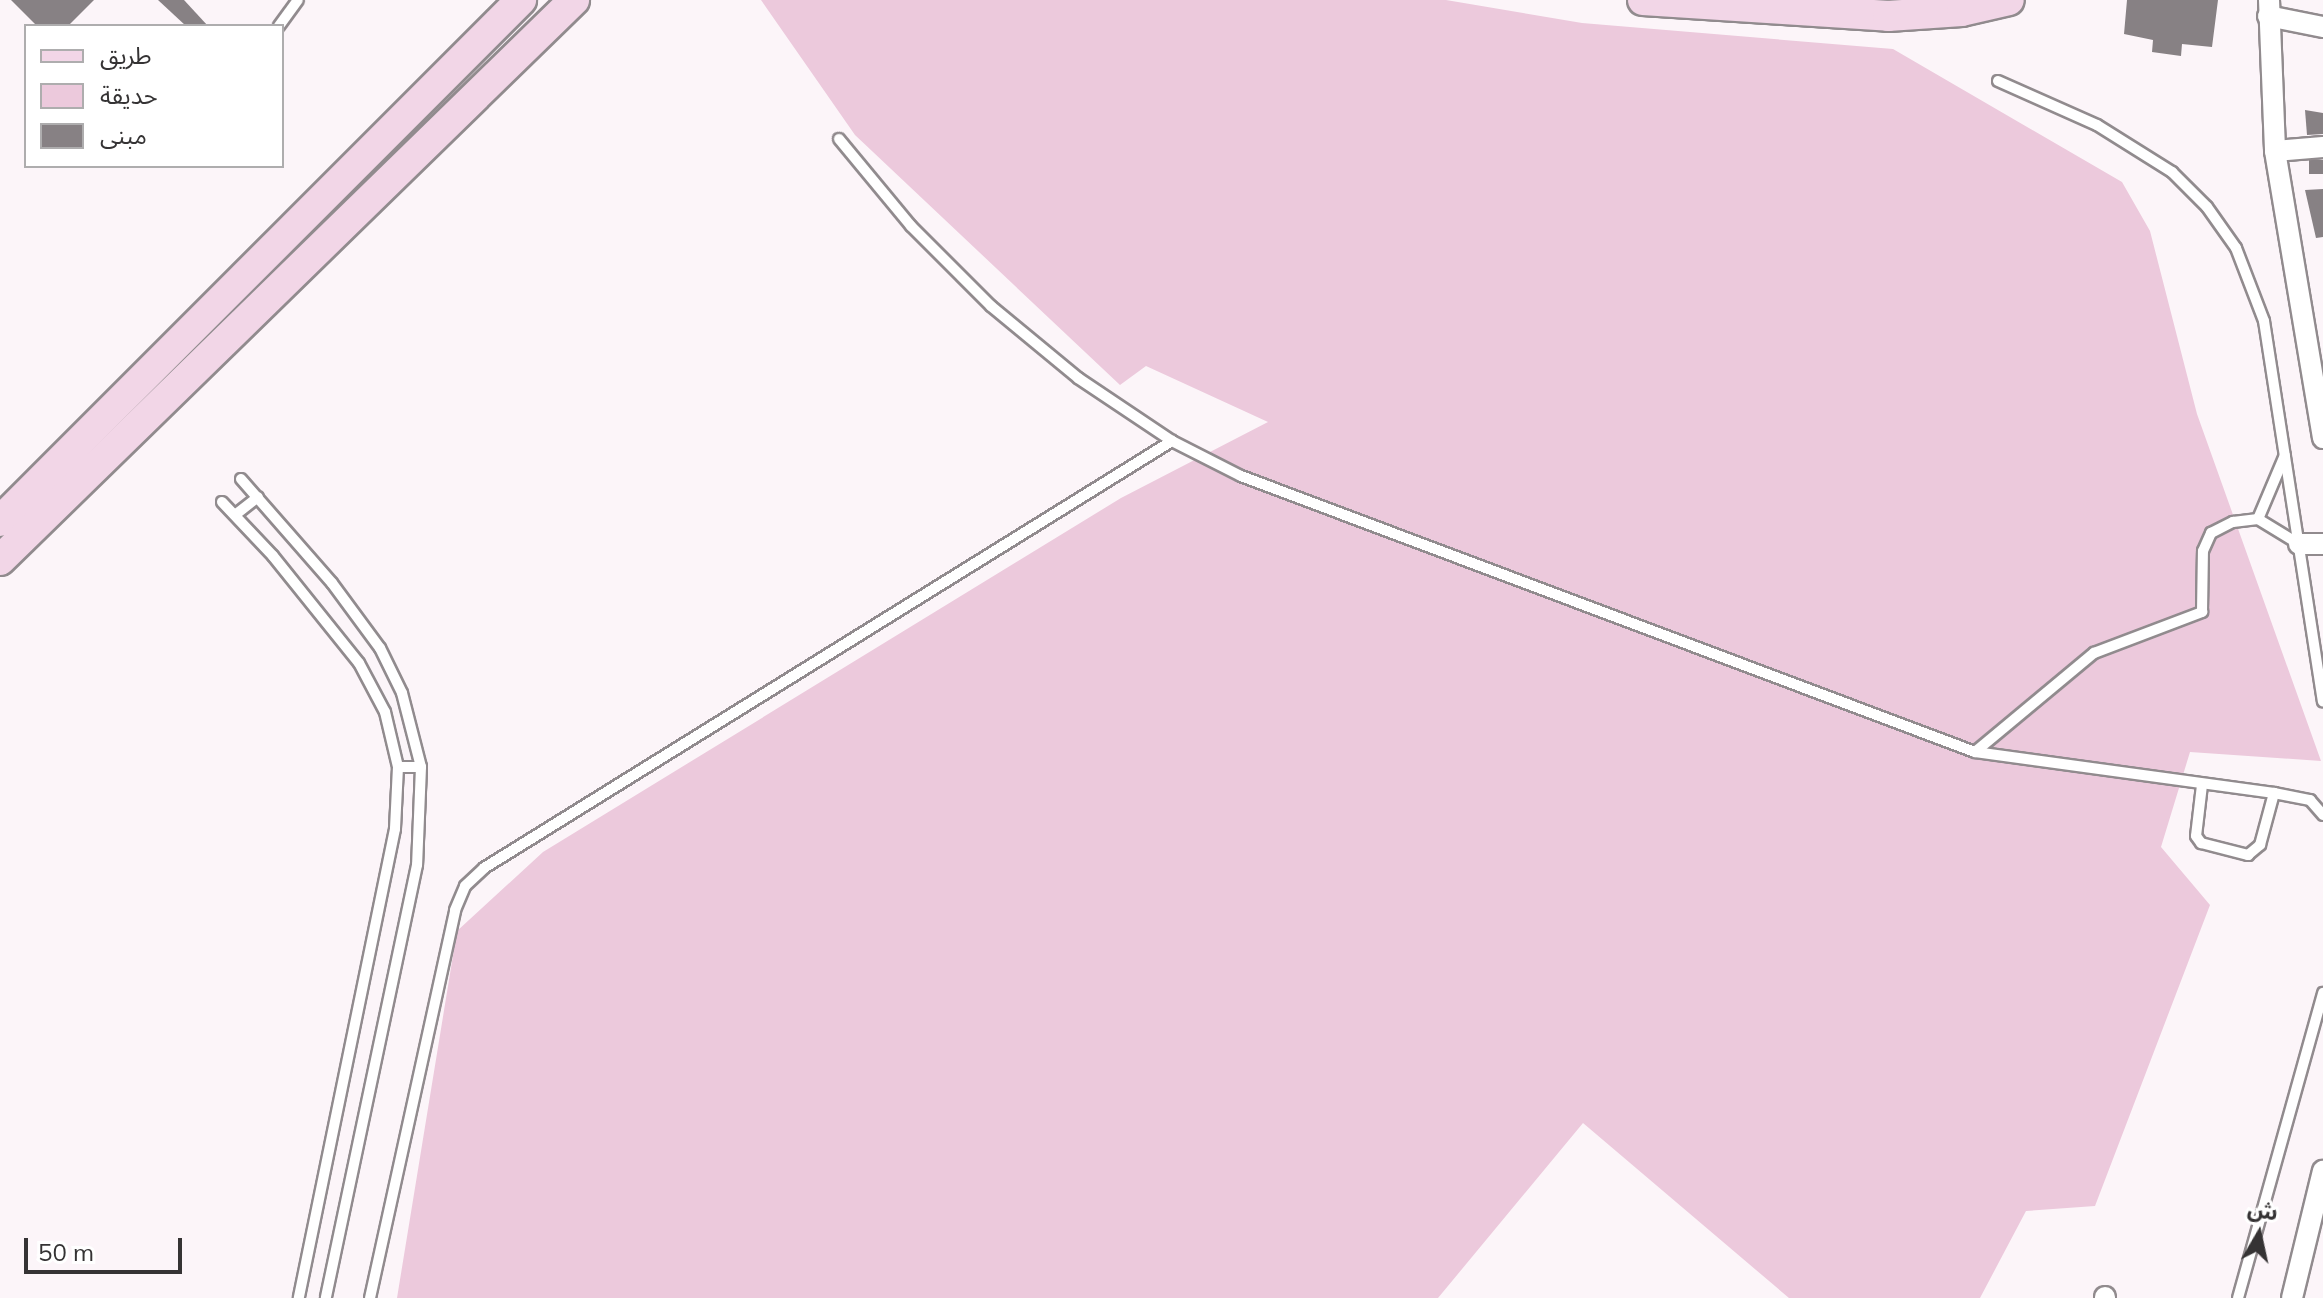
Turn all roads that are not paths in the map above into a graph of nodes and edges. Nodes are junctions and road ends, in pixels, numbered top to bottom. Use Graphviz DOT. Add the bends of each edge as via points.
graph roads {
  1 [pos="298,0"];
  2 [pos="521,0"];
  3 [pos="574,0"];
  4 [pos="1643,0"];
  5 [pos="2009,0"];
  6 [pos="2268,8"];
  7 [pos="280,24"];
  8 [pos="2323,27"];
  9 [pos="1998,81"];
  10 [pos="839,139"];
  11 [pos="2323,147"];
  12 [pos="2275,151"];
  13 [pos="2314,324"];
  14 [pos="2323,438"];
  15 [pos="1172,441"];
  16 [pos="2286,453"];
  17 [pos="241,479"];
  18 [pos="258,497"];
  19 [pos="222,502"];
  20 [pos="235,515"];
  21 [pos="2258,519"];
  22 [pos="0,521"];
  23 [pos="2299,544"];
  24 [pos="2323,544"];
  25 [pos="0,560"];
  26 [pos="2323,701"];
  27 [pos="1975,752"];
  28 [pos="398,767"];
  29 [pos="421,767"];
  30 [pos="2202,785"];
  31 [pos="2274,793"];
  32 [pos="2323,815"];
  33 [pos="2323,993"];
  34 [pos="2323,1171"];
  35 [pos="299,1298"];
  36 [pos="326,1298"];
  37 [pos="370,1298"];
  38 [pos="2238,1298"];
  39 [pos="2292,1298"];
  1 -- 7 [label="lane"];
  2 -- 22 [label="main road"];
  3 -- 25 [label="main road"];
  4 -- 5 [label="main road" via="1888,16 1962,11"];
  6 -- 8 [label="street"];
  6 -- 12 [label="street"];
  9 -- 16 [label="lane" via="2131,143 2172,172 2207,207 2236,248 2257,293"];
  10 -- 15 [label="lane" via="911,226 991,306 1078,378"];
  11 -- 12 [label="street"];
  12 -- 13 [label="street"];
  13 -- 14 [label="street"];
  15 -- 27 [label="lane" via="1241,476"];
  15 -- 37 [label="lane" via="484,868 465,886 455,910"];
  16 -- 21 [label="lane"];
  16 -- 23 [label="lane"];
  17 -- 18 [label="lane"];
  18 -- 20 [label="lane"];
  18 -- 29 [label="lane" via="380,648 402,693"];
  19 -- 20 [label="lane"];
  20 -- 28 [label="lane" via="359,663 385,712"];
  21 -- 23 [label="lane"];
  21 -- 27 [label="lane" via="2233,522 2211,533 2203,551 2202,612 2094,653"];
  23 -- 24 [label="street"];
  23 -- 26 [label="lane"];
  27 -- 30 [label="lane"];
  28 -- 29 [label="lane"];
  28 -- 35 [label="lane" via="395,829"];
  29 -- 36 [label="lane" via="417,865"];
  30 -- 31 [label="lane"];
  30 -- 31 [label="lane" via="2196,836 2201,843 2248,855 2260,845"];
  31 -- 32 [label="lane" via="2310,800"];
  33 -- 38 [label="lane"];
  34 -- 39 [label="street"];
}
